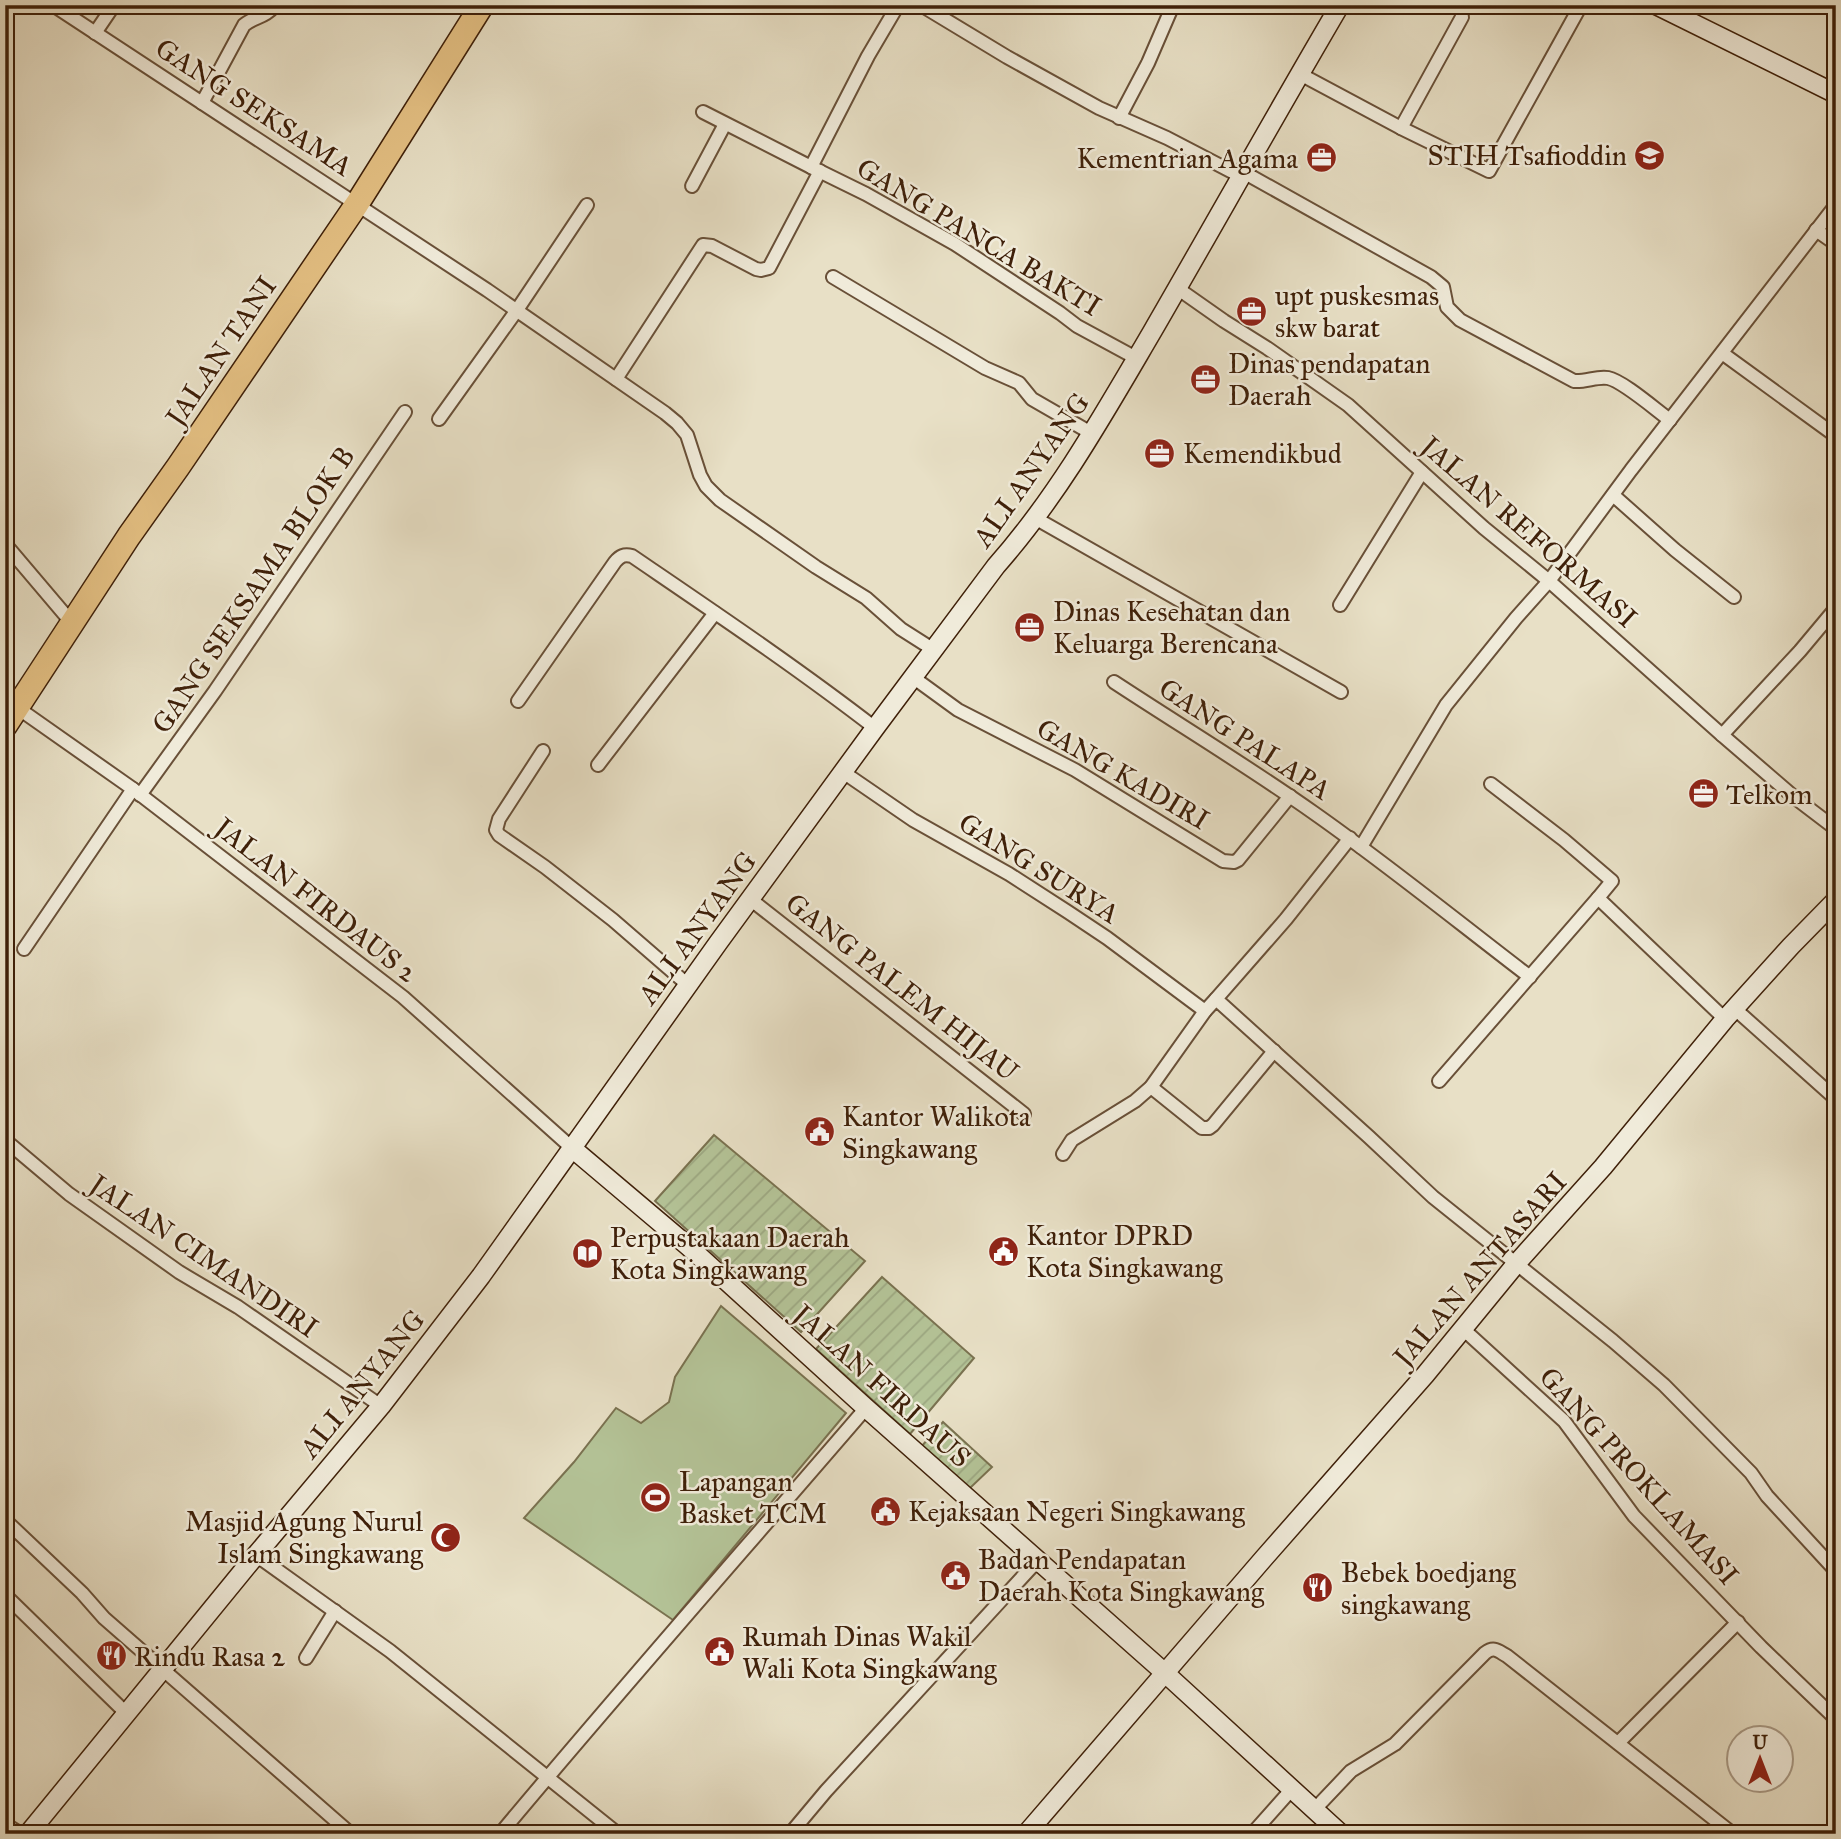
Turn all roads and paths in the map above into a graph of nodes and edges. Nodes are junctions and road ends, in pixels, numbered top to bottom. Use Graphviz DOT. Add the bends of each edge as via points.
graph roads {
  1 [pos="53,5"];
  2 [pos="114,5"];
  3 [pos="275,5"];
  4 [pos="482,5"];
  5 [pos="898,5"];
  6 [pos="921,5"];
  7 [pos="1173,5"];
  8 [pos="1340,5"];
  9 [pos="1581,5"];
  10 [pos="1656,5"];
  11 [pos="1462,17"];
  12 [pos="95,33"];
  13 [pos="1300,74"];
  14 [pos="1836,94"];
  15 [pos="202,103"];
  16 [pos="703,112"];
  17 [pos="1119,118"];
  18 [pos="725,124"];
  19 [pos="1401,128"];
  20 [pos="815,169"];
  21 [pos="1243,175"];
  22 [pos="692,186"];
  23 [pos="357,204"];
  24 [pos="587,205"];
  25 [pos="1836,205"];
  26 [pos="1816,230"];
  27 [pos="1836,244"];
  28 [pos="833,277"];
  29 [pos="1177,288"];
  30 [pos="517,310"];
  31 [pos="1723,353"];
  32 [pos="1136,358"];
  33 [pos="616,379"];
  34 [pos="405,412"];
  35 [pos="439,419"];
  36 [pos="1670,420"];
  37 [pos="1091,433"];
  38 [pos="1836,436"];
  39 [pos="1422,472"];
  40 [pos="1613,495"];
  41 [pos="1035,518"];
  42 [pos="5,544"];
  43 [pos="1549,581"];
  44 [pos="1734,597"];
  45 [pos="1340,605"];
  46 [pos="1836,608"];
  47 [pos="715,613"];
  48 [pos="72,623"];
  49 [pos="934,650"];
  50 [pos="914,678"];
  51 [pos="1114,682"];
  52 [pos="1341,692"];
  53 [pos="519,701"];
  54 [pos="9,711"];
  55 [pos="875,728"];
  56 [pos="1722,735"];
  57 [pos="543,751"];
  58 [pos="598,765"];
  59 [pos="843,772"];
  60 [pos="1491,784"];
  61 [pos="136,792"];
  62 [pos="1290,796"];
  63 [pos="1836,829"];
  64 [pos="1350,838"];
  65 [pos="1361,847"];
  66 [pos="1598,898"];
  67 [pos="750,899"];
  68 [pos="1836,900"];
  69 [pos="24,949"];
  70 [pos="1530,977"];
  71 [pos="688,985"];
  72 [pos="1216,999"];
  73 [pos="1205,1011"];
  74 [pos="1730,1014"];
  75 [pos="1274,1051"];
  76 [pos="1440,1080"];
  77 [pos="1151,1087"];
  78 [pos="1836,1099"];
  79 [pos="1024,1114"];
  80 [pos="5,1140"];
  81 [pos="572,1148"];
  82 [pos="1063,1154"];
  83 [pos="1516,1264"];
  84 [pos="1462,1328"];
  85 [pos="381,1406"];
  86 [pos="866,1408"];
  87 [pos="5,1520"];
  88 [pos="256,1555"];
  89 [pos="1038,1560"];
  90 [pos="1836,1571"];
  91 [pos="5,1595"];
  92 [pos="335,1611"];
  93 [pos="1738,1622"];
  94 [pos="306,1658"];
  95 [pos="162,1670"];
  96 [pos="1165,1673"];
  97 [pos="125,1713"];
  98 [pos="1836,1718"];
  99 [pos="1618,1743"];
  100 [pos="547,1778"];
  101 [pos="1292,1789"];
  102 [pos="1314,1810"];
  103 [pos="5,1824"];
  104 [pos="21,1834"];
  105 [pos="28,1834"];
  106 [pos="351,1834"];
  107 [pos="500,1834"];
  108 [pos="618,1834"];
  109 [pos="790,1834"];
  110 [pos="1026,1834"];
  111 [pos="1252,1834"];
  112 [pos="1341,1834"];
  113 [pos="1733,1834"];
  1 -- 12 [label="street, GANG SEKSAMA"];
  2 -- 12 [label="street"];
  3 -- 15 [label="street" via="244,25"];
  4 -- 23 [label="highway, JALAN TANI"];
  5 -- 20 [label="street, GANG PANCA BAKTI" via="868,56"];
  6 -- 17 [label="street"];
  7 -- 17 [label="street"];
  8 -- 13 [label="street, ALI ANYANG"];
  9 -- 19 [label="street" via="1489,171"];
  10 -- 14 [label="street"];
  11 -- 19 [label="street"];
  12 -- 15 [label="street, GANG SEKSAMA"];
  13 -- 19 [label="street"];
  13 -- 21 [label="street, ALI ANYANG"];
  15 -- 23 [label="street, GANG SEKSAMA"];
  16 -- 18 [label="street"];
  17 -- 21 [label="street"];
  18 -- 20 [label="street"];
  18 -- 22 [label="street"];
  20 -- 32 [label="street, GANG PANCA BAKTI" via="955,244 1077,326"];
  20 -- 33 [label="street" via="769,268 761,271 703,245"];
  21 -- 29 [label="street, ALI ANYANG"];
  21 -- 36 [label="street" via="1439,281 1447,307 1460,320 1574,382 1601,377 1618,382"];
  23 -- 30 [label="street, GANG SEKSAMA"];
  23 -- 48 [label="highway, JALAN TANI"];
  24 -- 30 [label="street"];
  25 -- 26 [label="street"];
  26 -- 27 [label="street"];
  26 -- 31 [label="street"];
  28 -- 37 [label="street" via="985,368 1019,383 1032,399"];
  29 -- 32 [label="street, ALI ANYANG"];
  29 -- 39 [label="street, JALAN REFORMASI" via="1348,405"];
  30 -- 33 [label="street, GANG SEKSAMA"];
  30 -- 35 [label="street"];
  31 -- 36 [label="street"];
  31 -- 38 [label="street"];
  32 -- 37 [label="street, ALI ANYANG"];
  33 -- 49 [label="street, GANG SEKSAMA" via="682,428 700,475 720,500 866,598"];
  34 -- 61 [label="street, GANG SEKSAMA BLOK B" via="215,691"];
  36 -- 40 [label="street"];
  37 -- 41 [label="street, ALI ANYANG"];
  39 -- 43 [label="street, JALAN REFORMASI"];
  39 -- 45 [label="street"];
  40 -- 43 [label="street"];
  40 -- 44 [label="street"];
  41 -- 49 [label="street, ALI ANYANG"];
  41 -- 52 [label="street"];
  42 -- 48 [label="street"];
  43 -- 56 [label="street, JALAN REFORMASI"];
  43 -- 65 [label="street" via="1446,705"];
  46 -- 56 [label="street"];
  47 -- 53 [label="street" via="632,556 620,557"];
  47 -- 55 [label="street"];
  47 -- 58 [label="street"];
  48 -- 54 [label="highway, JALAN TANI"];
  49 -- 50 [label="street, ALI ANYANG"];
  50 -- 55 [label="street, ALI ANYANG"];
  50 -- 62 [label="street, GANG KADIRI" via="958,710 1076,771 1223,861 1238,860"];
  51 -- 62 [label="street, GANG PALAPA"];
  54 -- 61 [label="street, JALAN FIRDAUS 2"];
  55 -- 59 [label="street, ALI ANYANG"];
  56 -- 63 [label="street, JALAN REFORMASI"];
  57 -- 71 [label="street" via="499,819 499,835 613,920"];
  59 -- 67 [label="street, ALI ANYANG"];
  59 -- 73 [label="street, GANG SURYA" via="913,820 1068,912"];
  60 -- 66 [label="street" via="1612,881"];
  61 -- 69 [label="street, GANG SEKSAMA BLOK B"];
  61 -- 81 [label="street, JALAN FIRDAUS 2" via="403,996"];
  62 -- 64 [label="street, GANG PALAPA"];
  64 -- 65 [label="street, GANG PALAPA"];
  64 -- 72 [label="street"];
  65 -- 70 [label="street, GANG PALAPA"];
  66 -- 70 [label="street"];
  66 -- 74 [label="street"];
  67 -- 71 [label="street, ALI ANYANG"];
  67 -- 79 [label="street, GANG PALEM HIJAU"];
  68 -- 74 [label="street, JALAN ANTASARI"];
  70 -- 76 [label="street"];
  71 -- 81 [label="street, ALI ANYANG"];
  72 -- 73 [label="street"];
  72 -- 75 [label="street"];
  73 -- 77 [label="street"];
  74 -- 78 [label="street"];
  74 -- 83 [label="street, JALAN ANTASARI"];
  75 -- 77 [label="street" via="1209,1128 1202,1128"];
  75 -- 83 [label="street" via="1433,1197"];
  77 -- 82 [label="street" via="1072,1140"];
  80 -- 85 [label="street, JALAN CIMANDIRI" via="69,1194 179,1272"];
  81 -- 85 [label="street, ALI ANYANG"];
  81 -- 86 [label="street, JALAN FIRDAUS"];
  83 -- 84 [label="street, JALAN ANTASARI"];
  83 -- 90 [label="street" via="1664,1385 1751,1473"];
  84 -- 93 [label="street, GANG PROKLAMASI" via="1564,1421 1634,1516"];
  84 -- 96 [label="street, JALAN ANTASARI"];
  85 -- 88 [label="street, ALI ANYANG"];
  86 -- 89 [label="street, JALAN FIRDAUS"];
  86 -- 100 [label="street"];
  87 -- 95 [label="street"];
  88 -- 92 [label="street"];
  88 -- 95 [label="street, ALI ANYANG"];
  89 -- 96 [label="street, JALAN FIRDAUS"];
  89 -- 109 [label="street"];
  91 -- 97 [label="street"];
  92 -- 94 [label="street"];
  92 -- 100 [label="street"];
  93 -- 98 [label="street, GANG PROKLAMASI"];
  93 -- 99 [label="street"];
  95 -- 97 [label="street, ALI ANYANG"];
  95 -- 106 [label="street"];
  96 -- 101 [label="street, JALAN FIRDAUS"];
  96 -- 110 [label="street, JALAN ANTASARI"];
  97 -- 105 [label="street, ALI ANYANG"];
  99 -- 102 [label="street" via="1507,1656 1490,1650 1395,1744 1351,1771"];
  99 -- 113 [label="street"];
  100 -- 107 [label="street"];
  100 -- 108 [label="street"];
  101 -- 102 [label="street, JALAN FIRDAUS"];
  101 -- 111 [label="street"];
  102 -- 112 [label="street, JALAN FIRDAUS"];
  103 -- 104 [label="street"];
}
